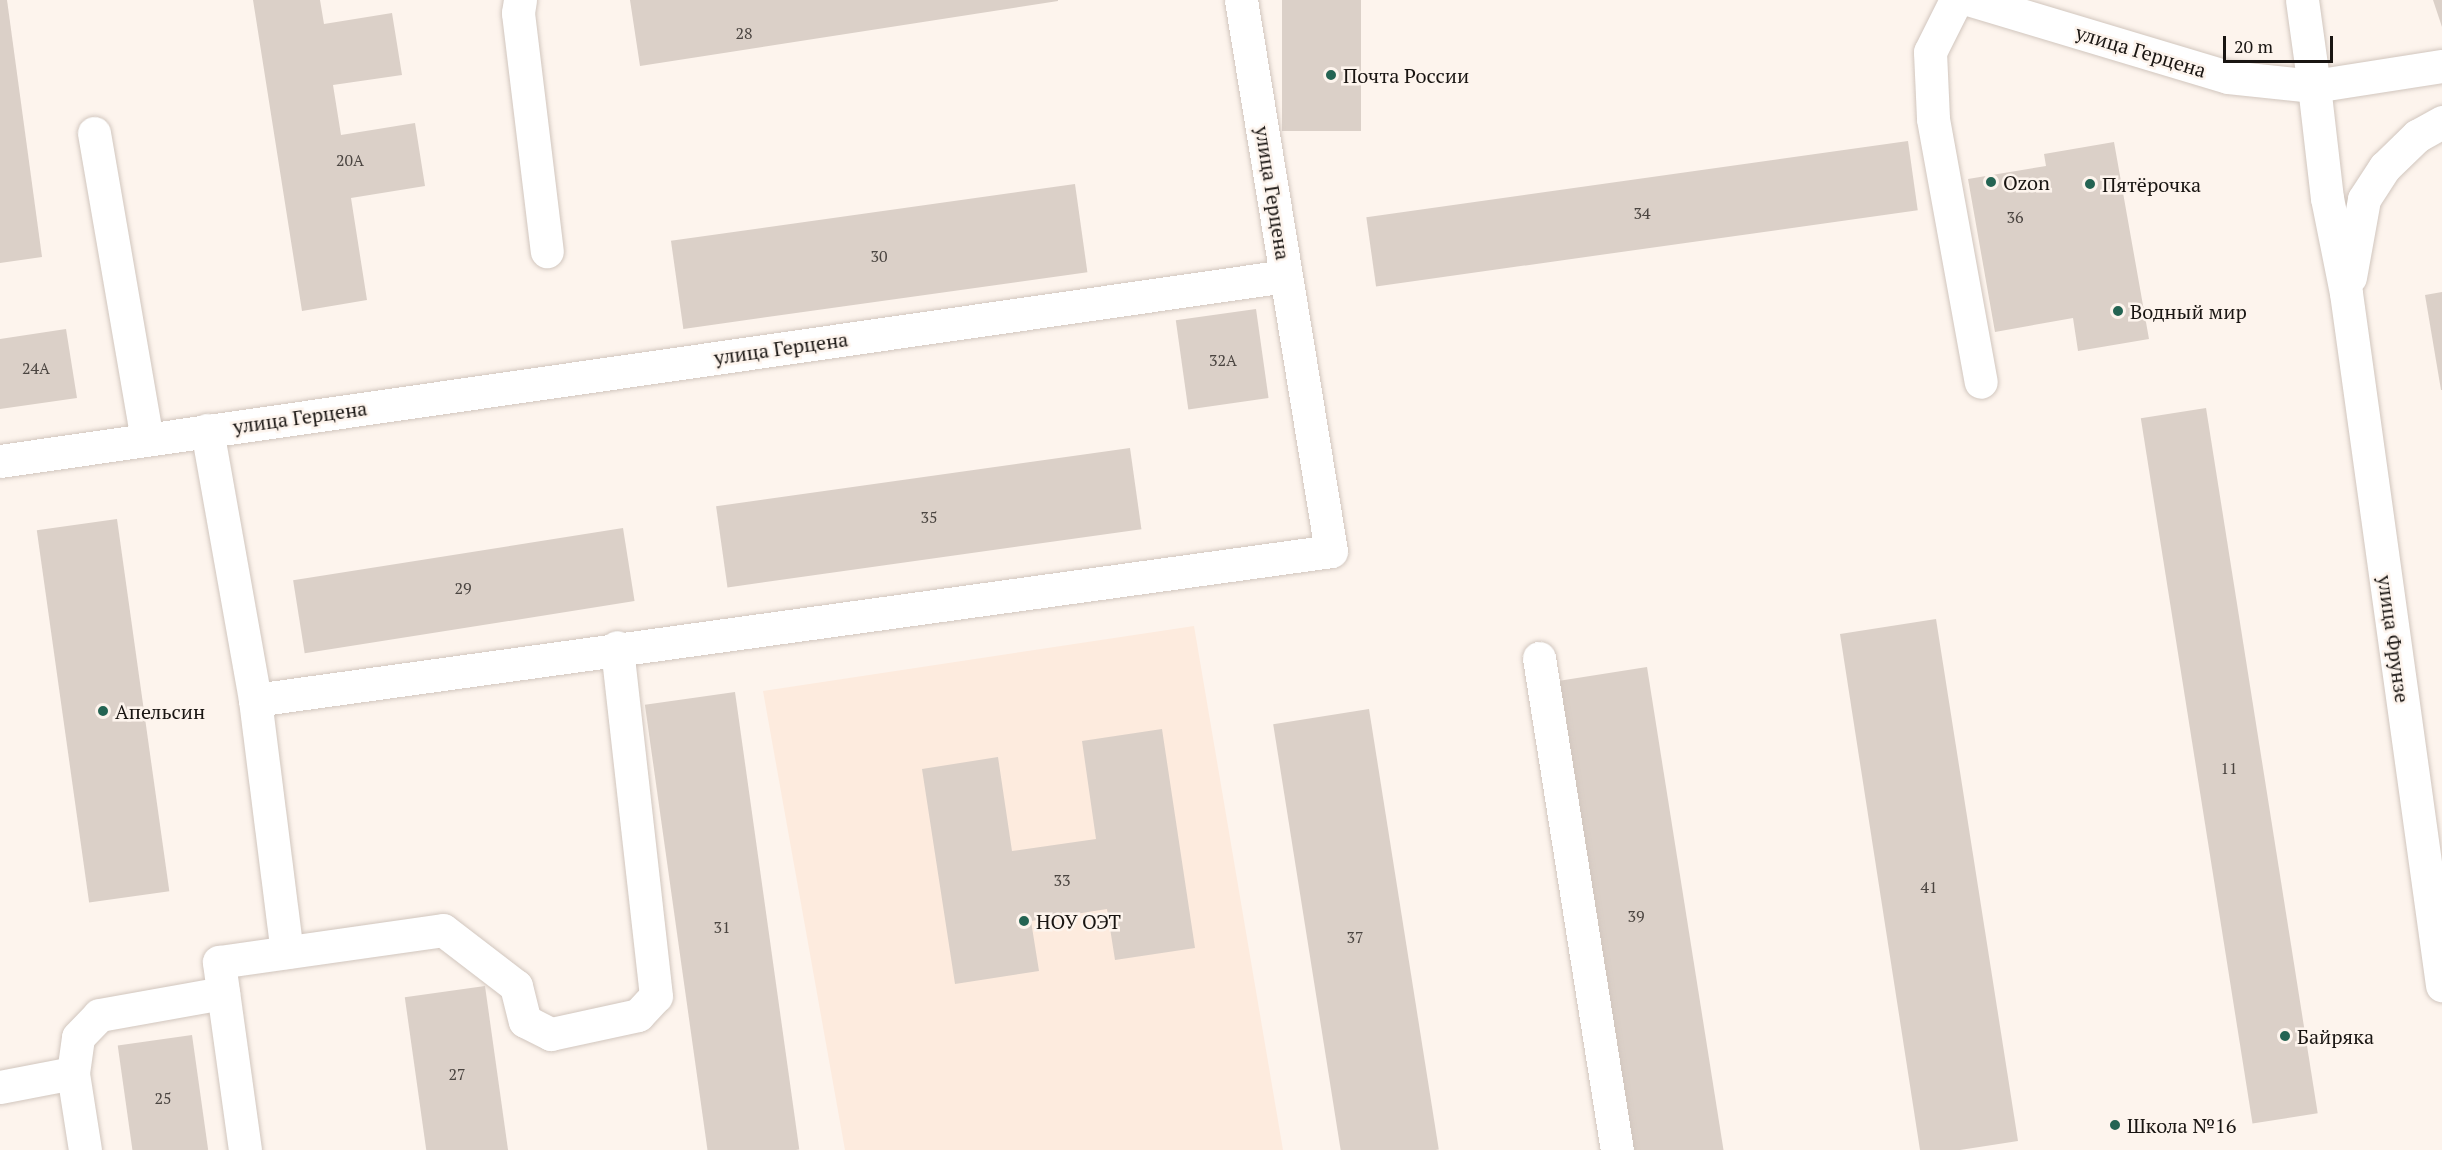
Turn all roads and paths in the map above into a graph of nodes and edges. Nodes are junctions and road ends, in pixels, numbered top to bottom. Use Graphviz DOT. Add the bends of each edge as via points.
graph roads {
  1 [pos="520,0"];
  2 [pos="1241,0"];
  3 [pos="1956,0"];
  4 [pos="1971,0"];
  5 [pos="2302,0"];
  6 [pos="2442,66"];
  7 [pos="2314,86"];
  8 [pos="2442,122"];
  9 [pos="94,133"];
  10 [pos="547,251"];
  11 [pos="1286,276"];
  12 [pos="2346,293"];
  13 [pos="1981,382"];
  14 [pos="207,430"];
  15 [pos="147,439"];
  16 [pos="0,461"];
  17 [pos="617,647"];
  18 [pos="1539,658"];
  19 [pos="255,700"];
  20 [pos="287,952"];
  21 [pos="2442,985"];
  22 [pos="223,993"];
  23 [pos="73,1073"];
  24 [pos="0,1087"];
  25 [pos="85,1150"];
  26 [pos="245,1150"];
  27 [pos="1617,1150"];
  1 -- 10 [label="main road" via="518,13"];
  2 -- 11 [label="main road, улица Герцена"];
  3 -- 13 [label="main road" via="1930,52 1933,119"];
  4 -- 7 [label="main road, улица Герцена" via="2228,76"];
  5 -- 7 [label="main road, улица Фрунзе"];
  6 -- 7 [label="main road, улица Герцена"];
  7 -- 12 [label="main road, улица Фрунзе" via="2327,198"];
  8 -- 12 [label="main road, улица Фрунзе" via="2417,136 2385,168 2364,199"];
  9 -- 15 [label="main road"];
  11 -- 14 [label="main road, улица Герцена"];
  11 -- 17 [label="main road" via="1331,551"];
  12 -- 21 [label="main road, улица Фрунзе"];
  14 -- 15 [label="main road, улица Герцена"];
  14 -- 19 [label="main road"];
  15 -- 16 [label="main road, улица Герцена"];
  17 -- 19 [label="main road"];
  17 -- 20 [label="main road" via="656,996 638,1015 551,1034 525,1021 516,986 443,930"];
  18 -- 27 [label="main road"];
  19 -- 20 [label="main road"];
  20 -- 22 [label="main road" via="219,962"];
  22 -- 23 [label="main road" via="99,1015 78,1037"];
  22 -- 26 [label="main road"];
  23 -- 24 [label="main road"];
  23 -- 25 [label="main road"];
}
